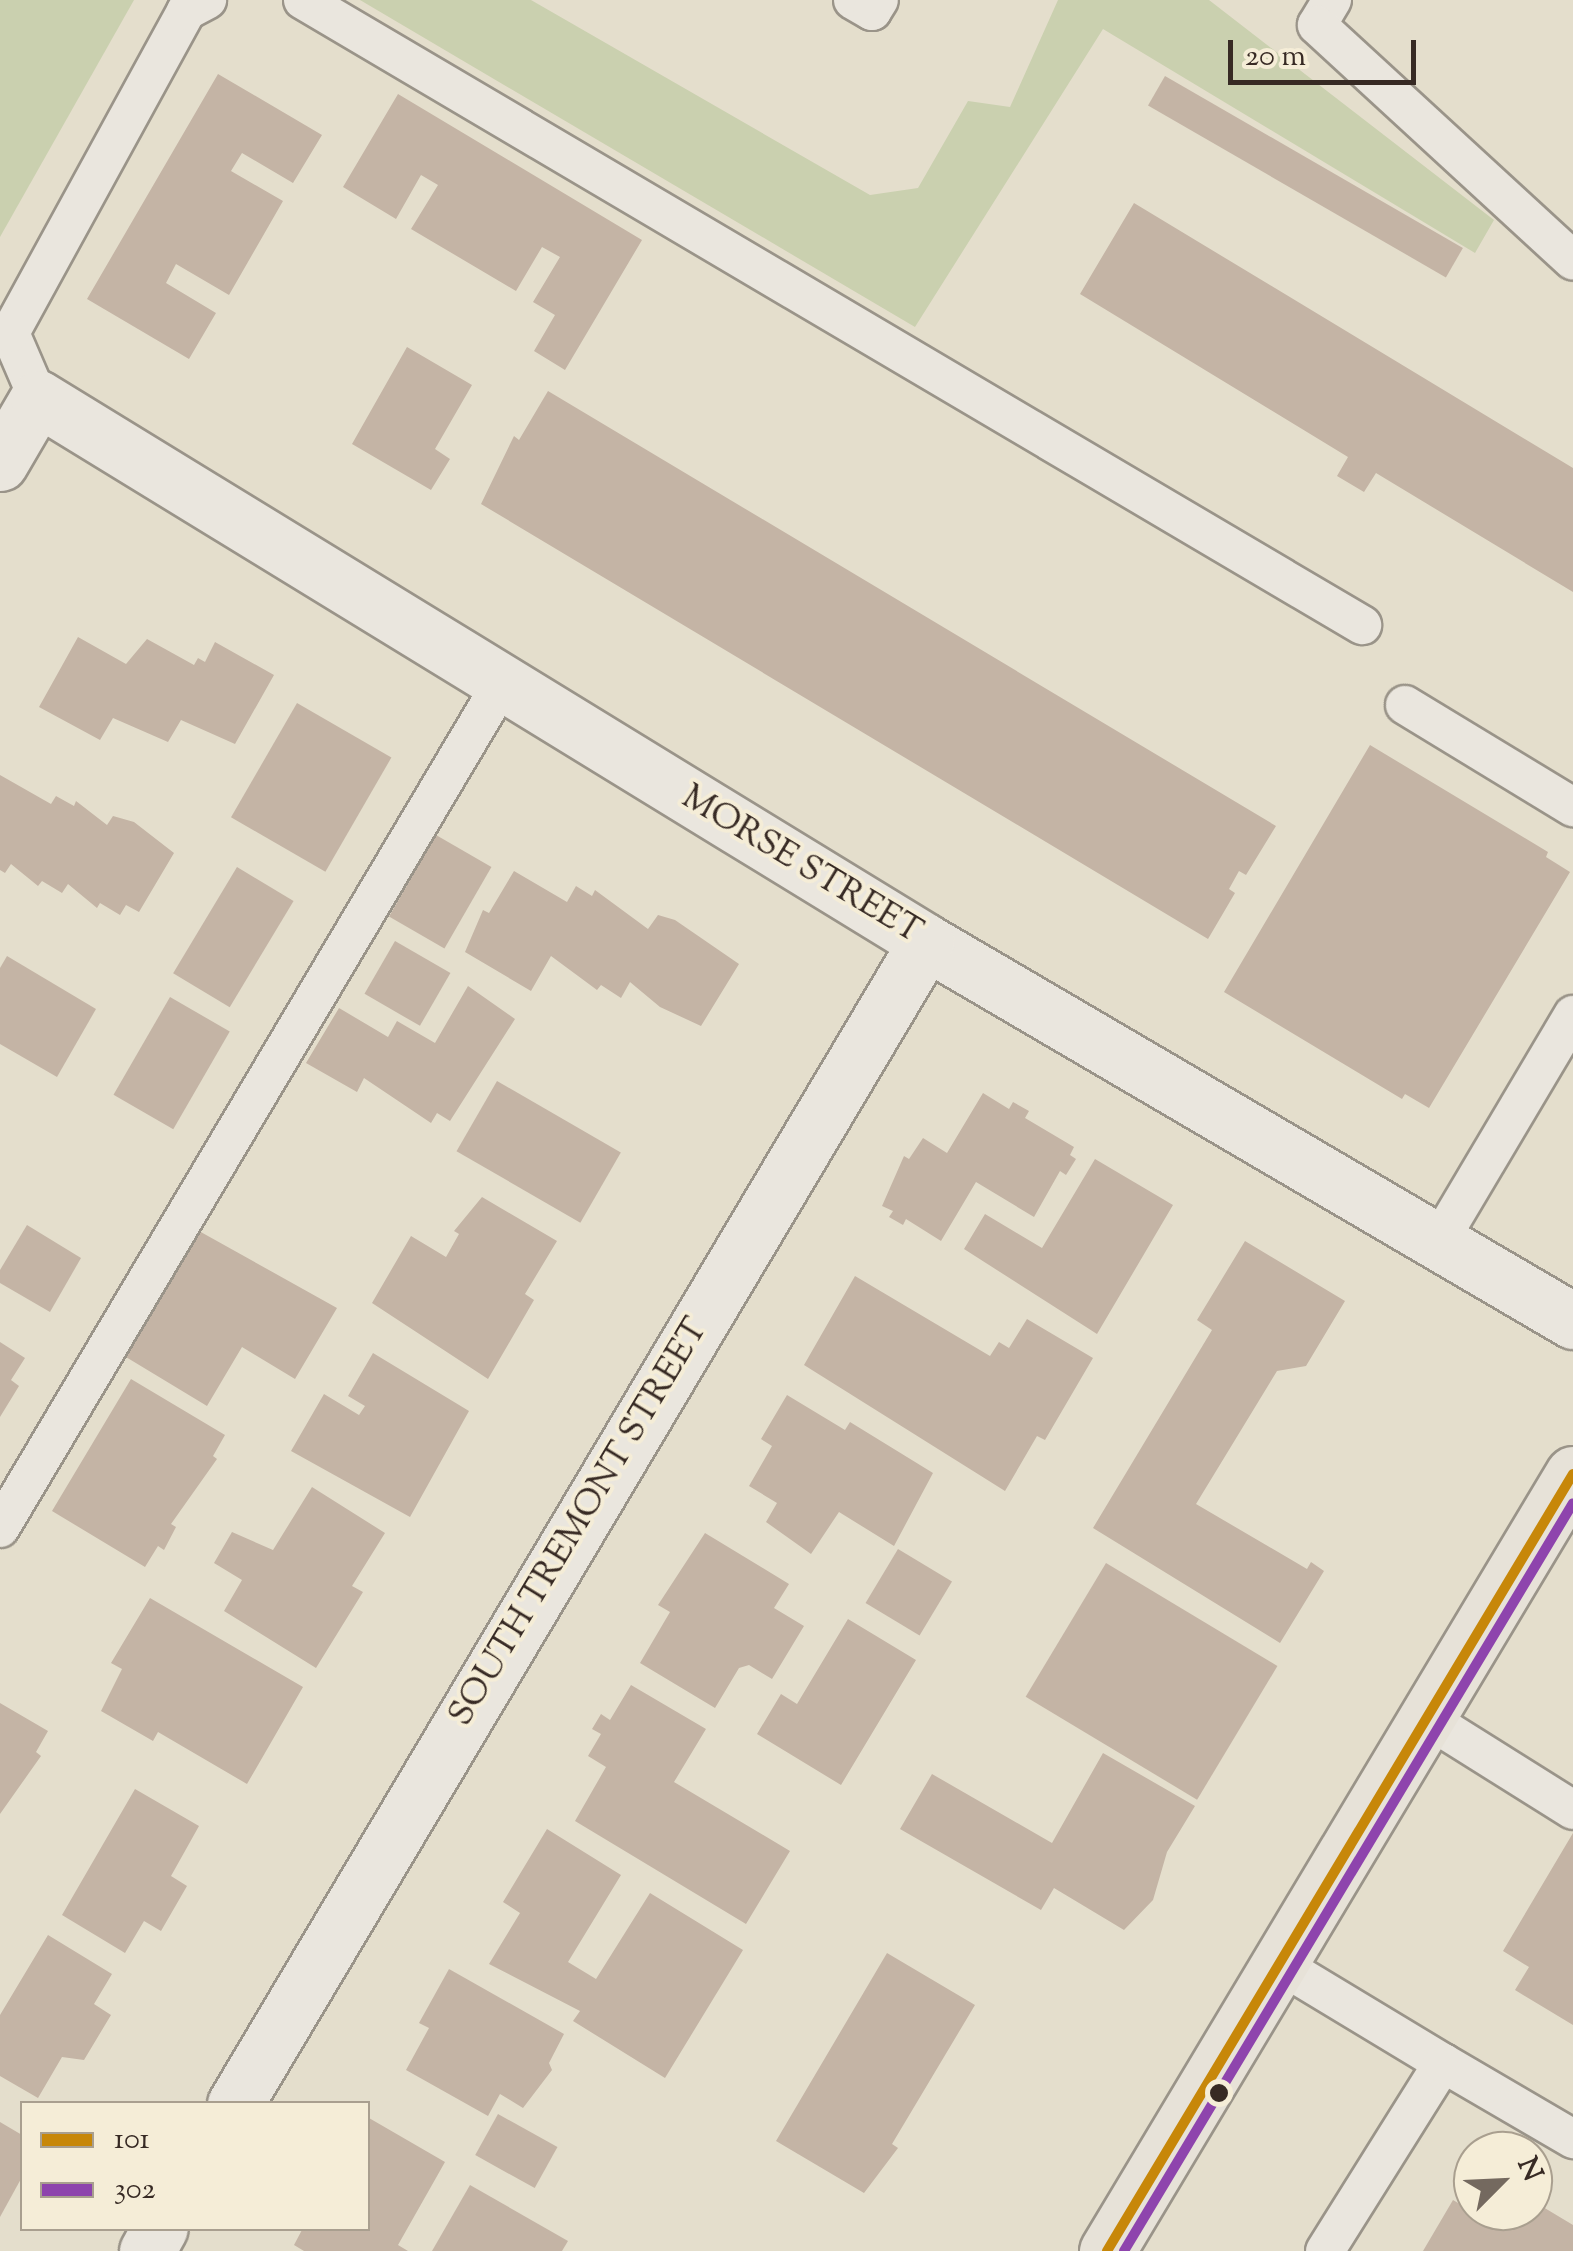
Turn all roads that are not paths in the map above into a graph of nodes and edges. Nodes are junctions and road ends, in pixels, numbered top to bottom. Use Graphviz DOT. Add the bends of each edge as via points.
graph roads {
  1 [pos="207,0"];
  2 [pos="302,0"];
  3 [pos="854,0"];
  4 [pos="879,0"];
  5 [pos="1332,0"];
  6 [pos="1573,260"];
  7 [pos="38,398"];
  8 [pos="0,462"];
  9 [pos="1362,625"];
  10 [pos="501,685"];
  11 [pos="1405,705"];
  12 [pos="1573,807"];
  13 [pos="926,942"];
  14 [pos="1573,1015"];
  15 [pos="1439,1241"];
  16 [pos="1573,1321"];
  17 [pos="1573,1474"];
  18 [pos="0,1528"];
  19 [pos="1428,1719"];
  20 [pos="1573,1810"];
  21 [pos="1279,1964"];
  22 [pos="1443,2063"];
  23 [pos="236,2101"];
  24 [pos="1573,2139"];
  25 [pos="1107,2251"];
  26 [pos="1325,2251"];
  1 -- 7 [label="lane" via="186,11 10,334"];
  2 -- 9 [label="lane"];
  3 -- 4 [label="lane" via="872,12"];
  5 -- 6 [label="lane" via="1317,25"];
  7 -- 8 [label="street"];
  7 -- 10 [label="street, MORSE STREET"];
  10 -- 13 [label="street, MORSE STREET"];
  10 -- 18 [label="lane"];
  11 -- 12 [label="lane"];
  13 -- 15 [label="street, MORSE STREET"];
  13 -- 23 [label="street, SOUTH TREMONT STREET"];
  14 -- 15 [label="lane"];
  15 -- 16 [label="street, MORSE STREET"];
  17 -- 19 [label="main road"];
  19 -- 20 [label="lane"];
  19 -- 21 [label="main road"];
  21 -- 22 [label="lane"];
  21 -- 25 [label="main road"];
  22 -- 24 [label="lane"];
  22 -- 26 [label="lane"];
}
